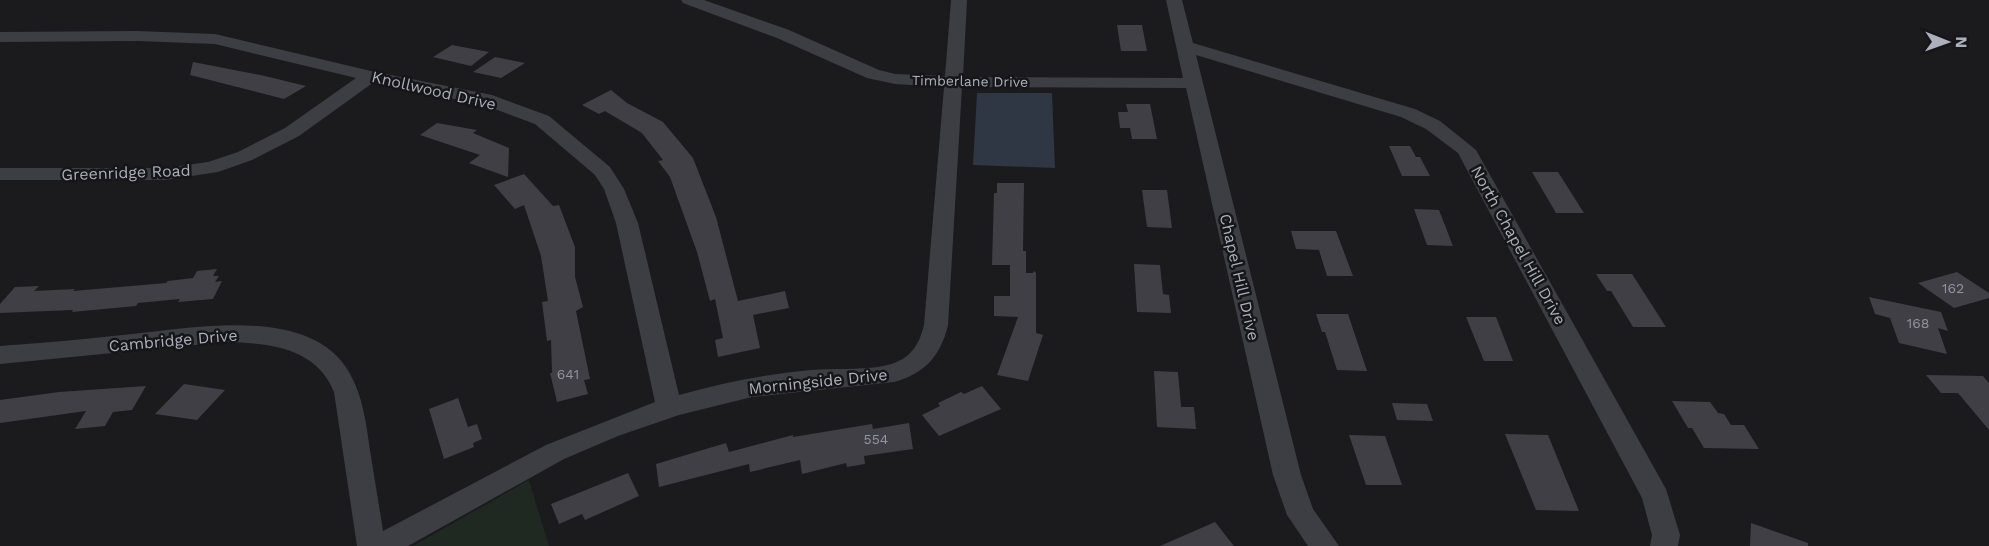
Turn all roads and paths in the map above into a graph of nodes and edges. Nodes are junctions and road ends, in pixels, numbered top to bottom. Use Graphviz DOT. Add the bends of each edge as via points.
graph roads {
  1 [pos="689,0"];
  2 [pos="959,0"];
  3 [pos="1174,0"];
  4 [pos="0,37"];
  5 [pos="1185,46"];
  6 [pos="371,76"];
  7 [pos="952,82"];
  8 [pos="1194,83"];
  9 [pos="0,174"];
  10 [pos="0,355"];
  11 [pos="669,409"];
  12 [pos="371,546"];
  13 [pos="382,546"];
  14 [pos="1325,546"];
  15 [pos="1664,546"];
  1 -- 7 [label="street, Timberlane Drive" via="783,34 873,74 919,82"];
  2 -- 7 [label="street, Morningside Drive"];
  3 -- 5 [label="street, Chapel Hill Drive"];
  4 -- 6 [label="street, Knollwood Drive" via="215,39"];
  5 -- 8 [label="street, Chapel Hill Drive"];
  5 -- 15 [label="street, North Chapel Hill Drive" via="1408,113 1433,125 1466,150 1656,497 1664,525"];
  6 -- 9 [label="street, Greenridge Road" via="292,132 211,168 165,174"];
  6 -- 11 [label="street, Knollwood Drive" via="492,101 542,120 603,171 615,189 627,223"];
  7 -- 8 [label="street, Timberlane Drive"];
  7 -- 11 [label="street, Morningside Drive" via="936,325 926,353 900,372 780,383"];
  8 -- 14 [label="street, Chapel Hill Drive" via="1287,476 1301,515"];
  10 -- 12 [label="street, Cambridge Drive" via="236,334 277,338 316,352 334,366 349,399"];
  11 -- 13 [label="street, Morningside Drive" via="555,452"];
}
